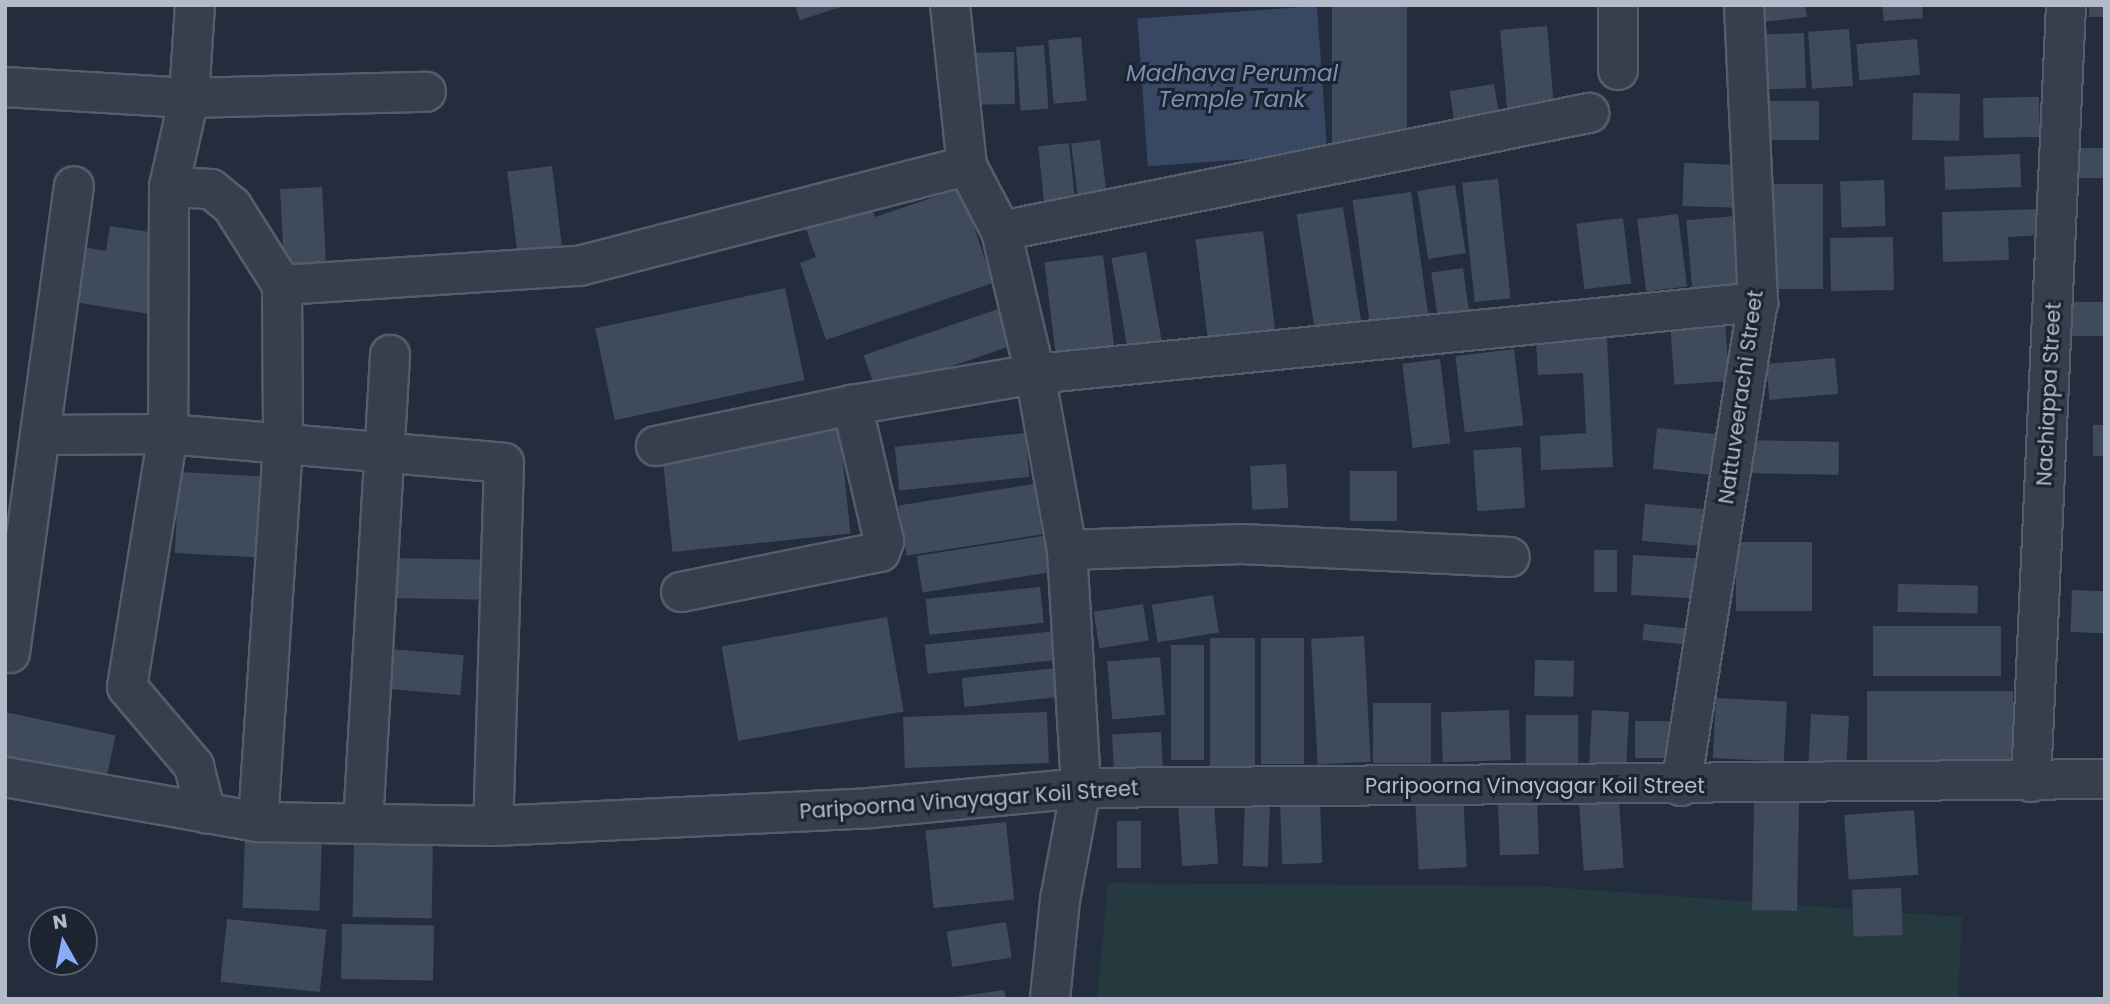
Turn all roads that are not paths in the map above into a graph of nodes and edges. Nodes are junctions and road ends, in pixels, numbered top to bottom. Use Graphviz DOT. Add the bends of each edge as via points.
graph roads {
  1 [pos="195,5"];
  2 [pos="950,5"];
  3 [pos="1618,5"];
  4 [pos="1744,5"];
  5 [pos="2066,5"];
  6 [pos="1618,70"];
  7 [pos="5,87"];
  8 [pos="426,92"];
  9 [pos="190,98"];
  10 [pos="1589,113"];
  11 [pos="967,166"];
  12 [pos="74,186"];
  13 [pos="169,187"];
  14 [pos="1000,231"];
  15 [pos="282,285"];
  16 [pos="1758,302"];
  17 [pos="390,355"];
  18 [pos="1035,374"];
  19 [pos="852,405"];
  20 [pos="167,434"];
  21 [pos="40,435"];
  22 [pos="283,445"];
  23 [pos="656,446"];
  24 [pos="384,454"];
  25 [pos="1067,550"];
  26 [pos="1510,557"];
  27 [pos="681,593"];
  28 [pos="10,653"];
  29 [pos="5,777"];
  30 [pos="2105,779"];
  31 [pos="2031,782"];
  32 [pos="1681,786"];
  33 [pos="1082,788"];
  34 [pos="206,814"];
  35 [pos="258,821"];
  36 [pos="363,824"];
  37 [pos="493,826"];
  38 [pos="1050,999"];
  1 -- 9 [label="street"];
  2 -- 11 [label="street"];
  3 -- 6 [label="street"];
  4 -- 16 [label="street, Nattuveerachi Street"];
  5 -- 31 [label="street, Nachiappa Street"];
  7 -- 9 [label="street"];
  8 -- 9 [label="street"];
  9 -- 13 [label="street"];
  10 -- 14 [label="street"];
  11 -- 14 [label="street"];
  11 -- 15 [label="street" via="579,266"];
  12 -- 21 [label="street"];
  13 -- 15 [label="street" via="211,189 232,206"];
  13 -- 20 [label="street"];
  14 -- 18 [label="street"];
  15 -- 22 [label="street"];
  16 -- 18 [label="street"];
  16 -- 32 [label="street, Nattuveerachi Street"];
  17 -- 24 [label="street"];
  18 -- 19 [label="street"];
  18 -- 25 [label="street"];
  19 -- 23 [label="street"];
  19 -- 27 [label="street" via="884,541 880,551"];
  20 -- 21 [label="street"];
  20 -- 22 [label="street"];
  20 -- 34 [label="street" via="127,687 194,766"];
  21 -- 28 [label="street"];
  22 -- 24 [label="street"];
  22 -- 35 [label="street"];
  24 -- 36 [label="street"];
  24 -- 37 [label="street" via="504,463"];
  25 -- 26 [label="street" via="1242,544"];
  25 -- 33 [label="street"];
  29 -- 34 [label="street, Paripoorna Vinayagar Koil Street"];
  30 -- 31 [label="street, Paripoorna Vinayagar Koil Street"];
  31 -- 32 [label="street, Paripoorna Vinayagar Koil Street"];
  32 -- 33 [label="street, Paripoorna Vinayagar Koil Street"];
  33 -- 37 [label="street, Paripoorna Vinayagar Koil Street" via="870,808"];
  33 -- 38 [label="street" via="1060,900"];
  34 -- 35 [label="street, Paripoorna Vinayagar Koil Street"];
  35 -- 36 [label="street, Paripoorna Vinayagar Koil Street"];
  36 -- 37 [label="street, Paripoorna Vinayagar Koil Street"];
}
